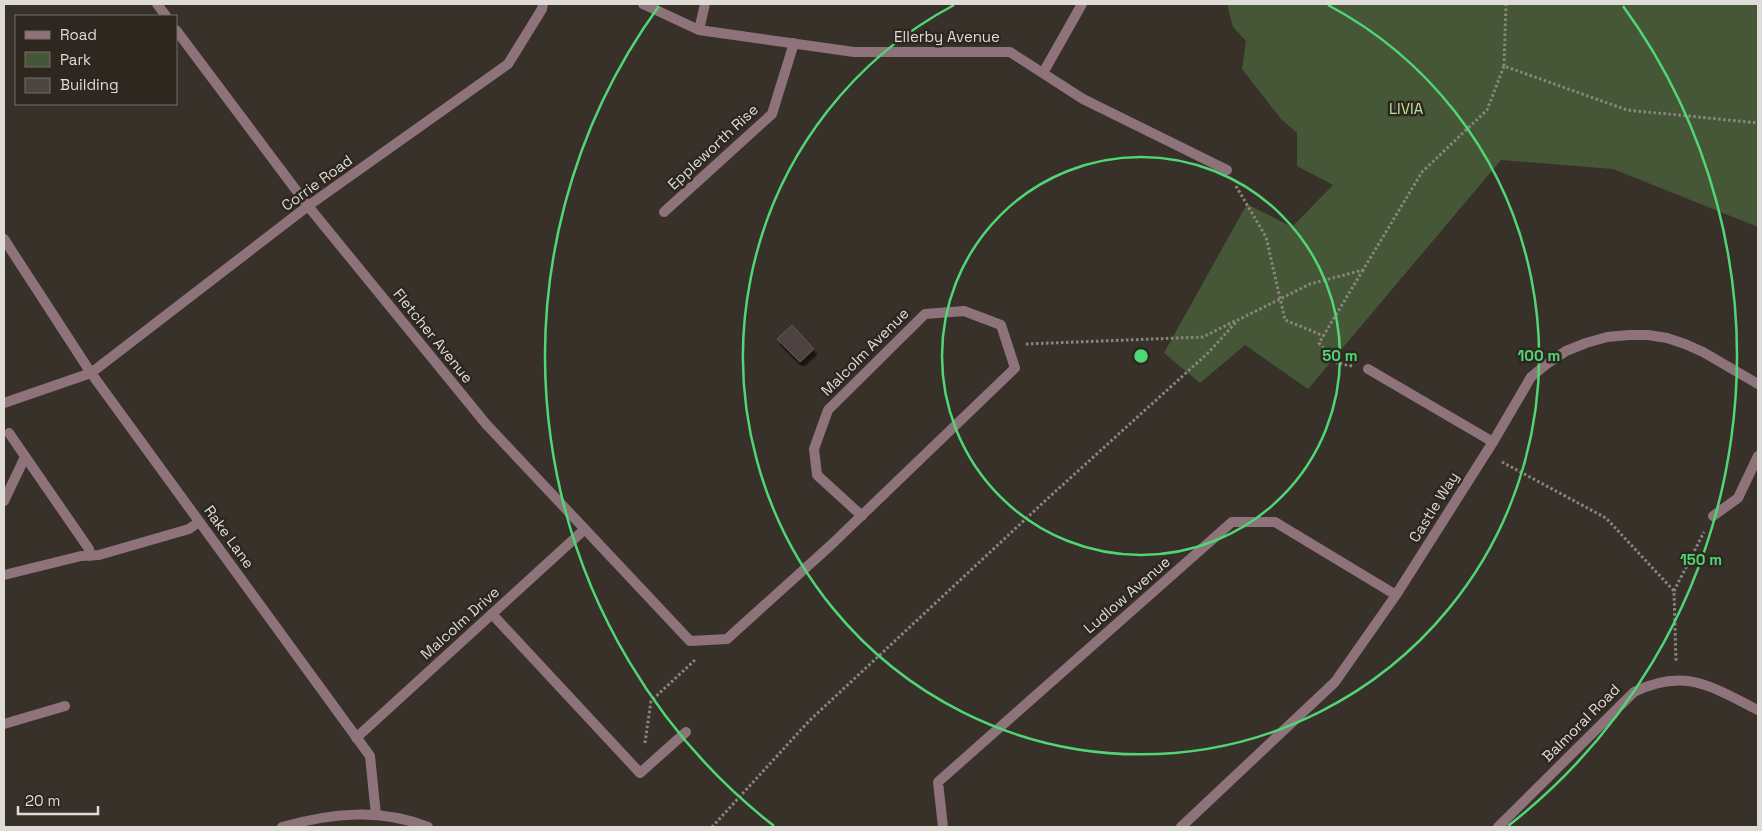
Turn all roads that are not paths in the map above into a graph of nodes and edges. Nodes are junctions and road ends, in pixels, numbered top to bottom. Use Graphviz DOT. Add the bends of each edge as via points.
graph roads {
  1 [pos="157,4"];
  2 [pos="543,4"];
  3 [pos="643,4"];
  4 [pos="705,4"];
  5 [pos="1082,4"];
  6 [pos="165,15"];
  7 [pos="700,30"];
  8 [pos="178,33"];
  9 [pos="794,43"];
  10 [pos="1042,73"];
  11 [pos="1227,170"];
  12 [pos="308,206"];
  13 [pos="664,212"];
  14 [pos="4,239"];
  15 [pos="1368,369"];
  16 [pos="91,373"];
  17 [pos="1758,384"];
  18 [pos="4,403"];
  19 [pos="9,433"];
  20 [pos="1493,442"];
  21 [pos="1758,456"];
  22 [pos="25,457"];
  23 [pos="4,501"];
  24 [pos="862,516"];
  25 [pos="1712,516"];
  26 [pos="199,522"];
  27 [pos="585,530"];
  28 [pos="90,556"];
  29 [pos="4,575"];
  30 [pos="1396,595"];
  31 [pos="492,614"];
  32 [pos="690,641"];
  33 [pos="65,706"];
  34 [pos="1758,710"];
  35 [pos="4,724"];
  36 [pos="686,732"];
  37 [pos="356,738"];
  38 [pos="376,815"];
  39 [pos="282,827"];
  40 [pos="428,827"];
  41 [pos="942,827"];
  42 [pos="1181,827"];
  43 [pos="1498,827"];
  1 -- 6 [label="street"];
  2 -- 12 [label="street, Corrie Road" via="508,64"];
  3 -- 7 [label="street, Ellerby Avenue"];
  4 -- 7 [label="street"];
  5 -- 10 [label="street"];
  7 -- 9 [label="street, Ellerby Avenue"];
  8 -- 12 [label="street, Fletcher Avenue"];
  9 -- 10 [label="street, Ellerby Avenue" via="854,52 1010,52"];
  9 -- 13 [label="street, Eppleworth Rise" via="772,114"];
  10 -- 11 [label="street, Ellerby Avenue" via="1083,99"];
  12 -- 16 [label="street, Corrie Road"];
  12 -- 27 [label="street, Fletcher Avenue" via="486,424"];
  14 -- 16 [label="street, Rake Lane"];
  15 -- 20 [label="street"];
  16 -- 18 [label="street, Corrie Road"];
  16 -- 26 [label="street, Rake Lane"];
  17 -- 20 [label="street, Castle Way" via="1703,352 1667,338 1648,335 1607,337 1566,351 1531,377"];
  19 -- 22 [label="street"];
  20 -- 30 [label="street, Castle Way"];
  21 -- 25 [label="street" via="1738,498"];
  22 -- 23 [label="street"];
  22 -- 28 [label="street" via="88,548"];
  24 -- 24 [label="street, Malcolm Avenue" via="817,475 814,449 828,410 925,314 964,311 1001,326 1015,368"];
  24 -- 32 [label="street, Malcolm Avenue" via="727,639"];
  26 -- 28 [label="street" via="189,529"];
  26 -- 37 [label="street, Rake Lane"];
  27 -- 31 [label="street, Malcolm Drive"];
  27 -- 32 [label="street, Fletcher Avenue"];
  28 -- 29 [label="street"];
  30 -- 41 [label="street, Ludlow Avenue" via="1275,522 1232,522 938,782"];
  30 -- 42 [label="street, Castle Way" via="1336,682"];
  31 -- 36 [label="street" via="640,773"];
  31 -- 37 [label="street, Malcolm Drive"];
  33 -- 35 [label="street"];
  34 -- 43 [label="street, Balmoral Road" via="1694,681 1677,680 1647,686 1634,692"];
  37 -- 38 [label="street, Rake Lane" via="370,756"];
  38 -- 39 [label="street" via="312,819"];
  38 -- 40 [label="street" via="409,820"];
}
